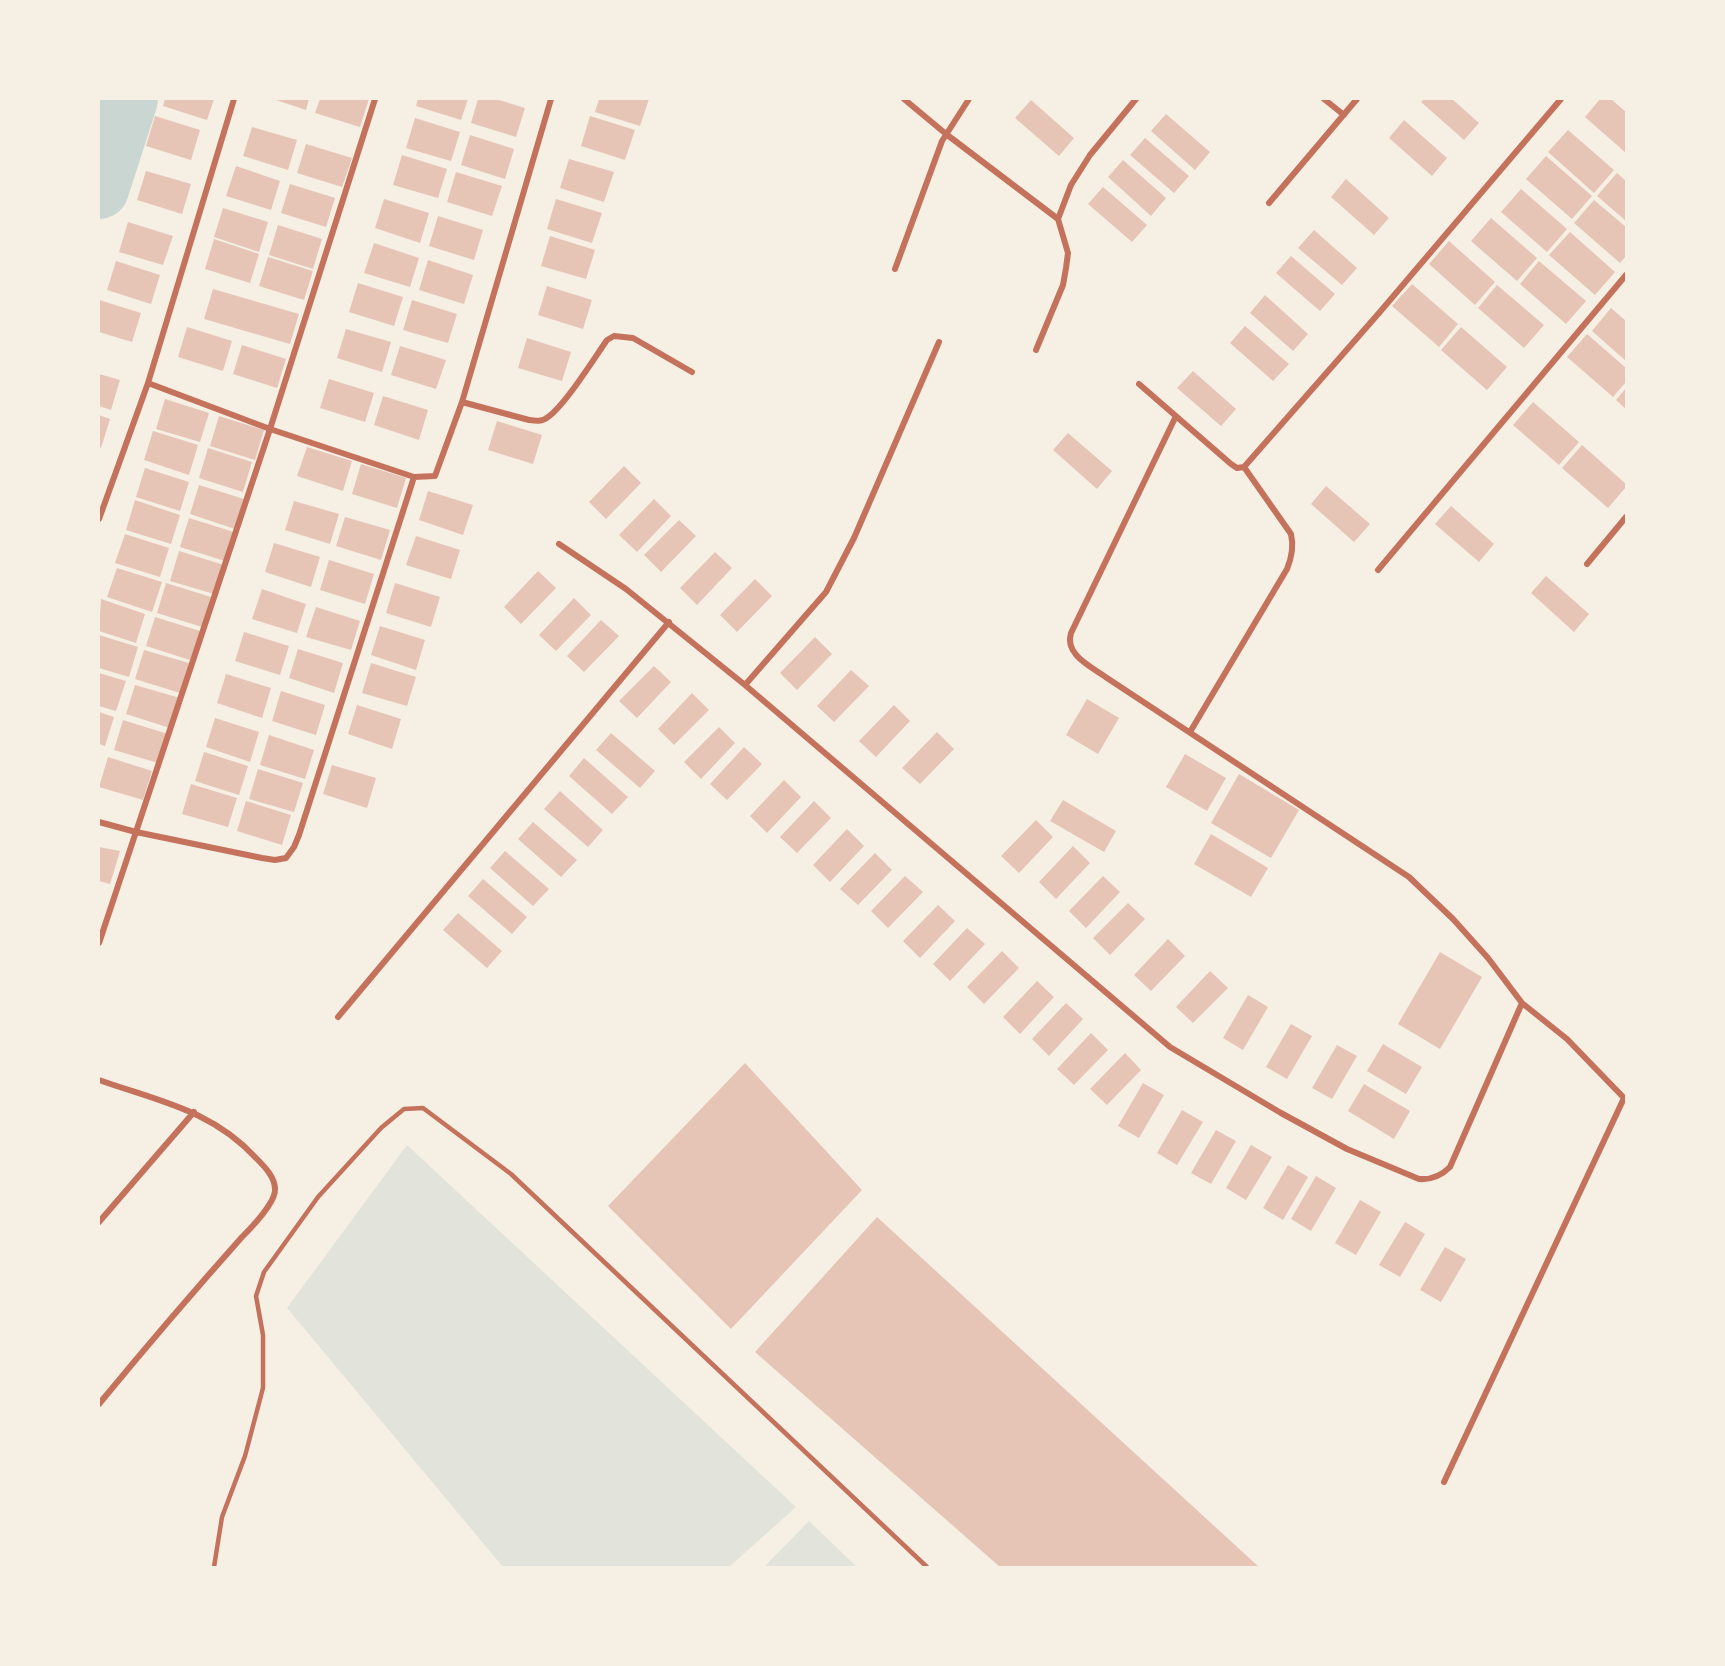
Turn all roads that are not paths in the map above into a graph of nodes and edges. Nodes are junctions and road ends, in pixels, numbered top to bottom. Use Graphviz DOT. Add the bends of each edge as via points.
graph roads {
  1 [pos="234,99"];
  2 [pos="375,99"];
  3 [pos="551,99"];
  4 [pos="904,99"];
  5 [pos="969,99"];
  6 [pos="1136,99"];
  7 [pos="1324,99"];
  8 [pos="1357,99"];
  9 [pos="1560,99"];
  10 [pos="1344,115"];
  11 [pos="946,134"];
  12 [pos="1269,203"];
  13 [pos="1058,219"];
  14 [pos="895,269"];
  15 [pos="1626,275"];
  16 [pos="939,342"];
  17 [pos="1036,350"];
  18 [pos="692,372"];
  19 [pos="148,383"];
  20 [pos="1139,384"];
  21 [pos="462,402"];
  22 [pos="1176,416"];
  23 [pos="270,429"];
  24 [pos="1244,467"];
  25 [pos="414,477"];
  26 [pos="1626,517"];
  27 [pos="99,519"];
  28 [pos="559,544"];
  29 [pos="1587,564"];
  30 [pos="1378,570"];
  31 [pos="669,622"];
  32 [pos="745,685"];
  33 [pos="1190,732"];
  34 [pos="99,822"];
  35 [pos="136,832"];
  36 [pos="99,943"];
  37 [pos="1522,1003"];
  38 [pos="338,1017"];
  39 [pos="99,1080"];
  40 [pos="1625,1099"];
  41 [pos="195,1112"];
  42 [pos="99,1222"];
  43 [pos="99,1404"];
  44 [pos="1444,1482"];
  45 [pos="214,1567"];
  46 [pos="927,1567"];
  1 -- 19 [label="street"];
  2 -- 23 [label="street"];
  3 -- 21 [label="street"];
  4 -- 11 [label="street"];
  5 -- 11 [label="street"];
  6 -- 13 [label="street" via="1090,155 1071,185"];
  7 -- 10 [label="street"];
  8 -- 10 [label="street"];
  9 -- 24 [label="street"];
  10 -- 12 [label="street"];
  11 -- 13 [label="street"];
  11 -- 14 [label="street"];
  13 -- 17 [label="street" via="1068,253 1066,268 1063,285"];
  15 -- 30 [label="street"];
  16 -- 32 [label="street" via="854,538 826,592"];
  18 -- 21 [label="street" via="633,338 614,336 547,418 529,420"];
  19 -- 23 [label="street"];
  19 -- 27 [label="street"];
  20 -- 22 [label="street"];
  21 -- 25 [label="street" via="435,476"];
  22 -- 24 [label="street" via="1231,464"];
  22 -- 33 [label="street" via="1069,638 1076,656"];
  23 -- 25 [label="street"];
  23 -- 35 [label="street"];
  24 -- 33 [label="street" via="1291,534 1292,559"];
  25 -- 35 [label="street" via="299,835 286,858 262,858"];
  26 -- 29 [label="street"];
  28 -- 31 [label="street"];
  31 -- 32 [label="street"];
  31 -- 38 [label="street"];
  32 -- 37 [label="street" via="1170,1047 1347,1149 1419,1179 1436,1178 1450,1167"];
  33 -- 37 [label="street" via="1408,877 1453,918"];
  34 -- 35 [label="street"];
  35 -- 36 [label="street"];
  37 -- 40 [label="street" via="1566,1039"];
  39 -- 41 [label="street"];
  40 -- 44 [label="street"];
  41 -- 42 [label="street"];
  41 -- 43 [label="street" via="222,1127 249,1151 272,1179 274,1194 255,1223 170,1317"];
  45 -- 46 [label="lane" via="222,1517 245,1455 263,1388 263,1335 256,1296 264,1272 318,1197 381,1128 404,1109 423,1108 511,1174"];
}
